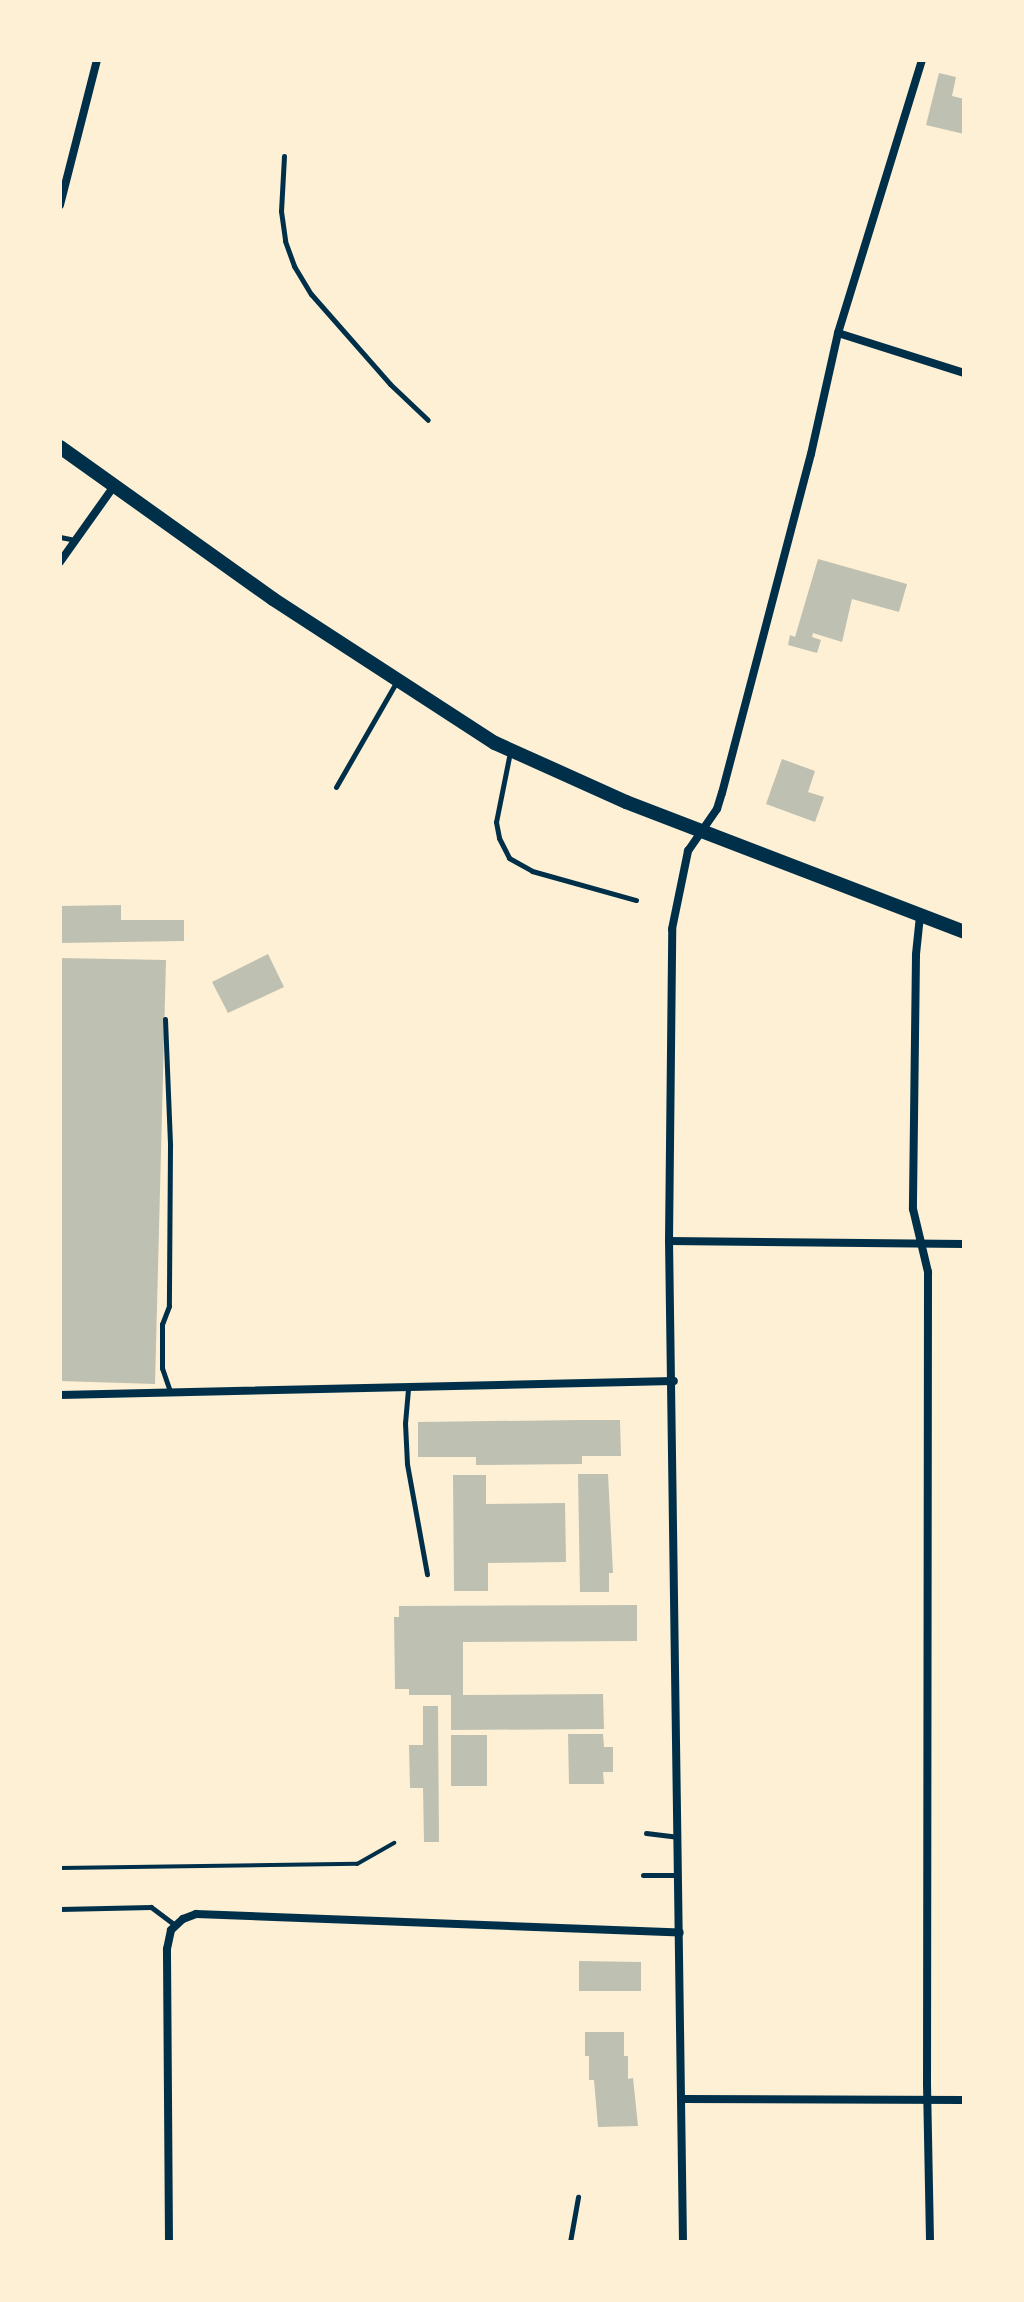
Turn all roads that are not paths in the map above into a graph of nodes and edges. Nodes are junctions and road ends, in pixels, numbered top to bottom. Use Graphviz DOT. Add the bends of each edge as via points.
graph roads {
  1 [pos="97,60"];
  2 [pos="922,60"];
  3 [pos="284,156"];
  4 [pos="60,205"];
  5 [pos="838,333"];
  6 [pos="964,373"];
  7 [pos="428,420"];
  8 [pos="60,447"];
  9 [pos="114,486"];
  10 [pos="60,537"];
  11 [pos="76,540"];
  12 [pos="60,562"];
  13 [pos="397,680"];
  14 [pos="510,751"];
  15 [pos="336,787"];
  16 [pos="702,832"];
  17 [pos="636,900"];
  18 [pos="920,916"];
  19 [pos="964,932"];
  20 [pos="165,1019"];
  21 [pos="669,1241"];
  22 [pos="920,1244"];
  23 [pos="964,1244"];
  24 [pos="674,1381"];
  25 [pos="408,1389"];
  26 [pos="170,1391"];
  27 [pos="60,1395"];
  28 [pos="427,1574"];
  29 [pos="646,1833"];
  30 [pos="680,1837"];
  31 [pos="643,1875"];
  32 [pos="679,1875"];
  33 [pos="60,1909"];
  34 [pos="175,1925"];
  35 [pos="680,1933"];
  36 [pos="682,2099"];
  37 [pos="928,2100"];
  38 [pos="964,2100"];
  39 [pos="578,2197"];
  40 [pos="169,2242"];
  41 [pos="570,2242"];
  42 [pos="683,2242"];
  43 [pos="930,2242"];
  1 -- 4 [label="street"];
  2 -- 5 [label="street"];
  3 -- 7 [label="lane" via="281,211 294,266 332,318"];
  5 -- 6 [label="street"];
  5 -- 16 [label="street" via="722,793"];
  8 -- 9 [label="main road"];
  9 -- 11 [label="street"];
  9 -- 13 [label="main road"];
  10 -- 11 [label="lane"];
  11 -- 12 [label="street"];
  13 -- 14 [label="main road"];
  13 -- 15 [label="lane"];
  14 -- 16 [label="main road"];
  14 -- 17 [label="lane" via="496,822 509,858 532,871"];
  16 -- 18 [label="main road"];
  16 -- 21 [label="street" via="685,859 671,948"];
  18 -- 19 [label="main road"];
  18 -- 22 [label="street" via="913,1136 913,1209"];
  20 -- 26 [label="lane" via="169,1306 162,1324 162,1368"];
  21 -- 22 [label="street"];
  21 -- 24 [label="street"];
  22 -- 23 [label="street"];
  22 -- 37 [label="street" via="928,1272"];
  24 -- 25 [label="street"];
  24 -- 30 [label="street"];
  25 -- 26 [label="street"];
  25 -- 28 [label="lane" via="407,1464"];
  26 -- 27 [label="street"];
  29 -- 30 [label="lane"];
  30 -- 32 [label="street"];
  31 -- 32 [label="lane"];
  32 -- 35 [label="street"];
  33 -- 34 [label="lane" via="151,1907"];
  34 -- 35 [label="street" via="196,1914"];
  34 -- 40 [label="street" via="167,1949"];
  35 -- 36 [label="street"];
  36 -- 37 [label="street"];
  36 -- 42 [label="street"];
  37 -- 38 [label="street"];
  37 -- 43 [label="street"];
  39 -- 41 [label="lane"];
}
